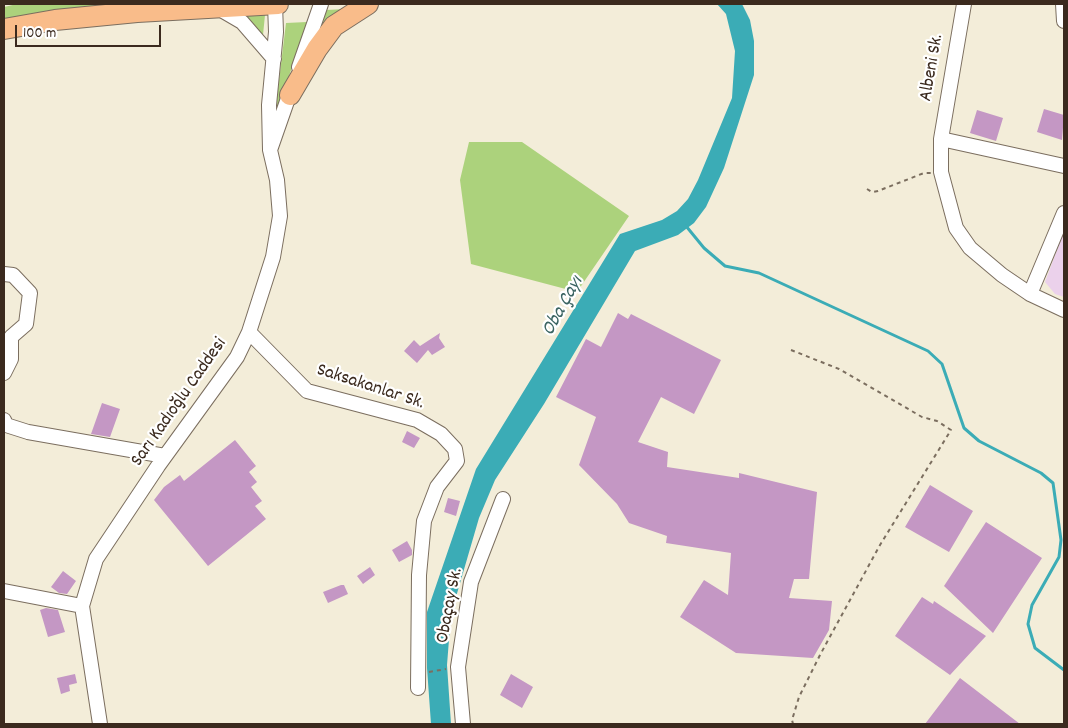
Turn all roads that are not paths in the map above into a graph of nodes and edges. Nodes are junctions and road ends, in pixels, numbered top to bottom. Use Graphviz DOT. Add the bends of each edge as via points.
graph roads {
  1 [pos="276,4"];
  2 [pos="320,4"];
  3 [pos="368,4"];
  4 [pos="964,4"];
  5 [pos="1063,4"];
  6 [pos="218,8"];
  7 [pos="1064,21"];
  8 [pos="4,29"];
  9 [pos="274,59"];
  10 [pos="290,95"];
  11 [pos="942,139"];
  12 [pos="270,150"];
  13 [pos="1064,166"];
  14 [pos="1064,213"];
  15 [pos="4,274"];
  16 [pos="1030,294"];
  17 [pos="1064,310"];
  18 [pos="249,332"];
  19 [pos="4,373"];
  20 [pos="4,420"];
  21 [pos="165,456"];
  22 [pos="503,499"];
  23 [pos="4,591"];
  24 [pos="82,606"];
  25 [pos="418,688"];
  26 [pos="100,724"];
  27 [pos="463,724"];
  1 -- 6 [label="highway"];
  1 -- 9 [label="street, Sarı Kadıoğlu Caddesi"];
  2 -- 10 [label="street"];
  3 -- 10 [label="highway" via="334,26 316,49"];
  4 -- 11 [label="street, Albeni Sk."];
  5 -- 7 [label="street"];
  6 -- 8 [label="highway" via="64,19"];
  6 -- 9 [label="street" via="242,22"];
  9 -- 12 [label="street, Sarı Kadıoğlu Caddesi"];
  10 -- 12 [label="street"];
  11 -- 13 [label="street"];
  11 -- 16 [label="street, Albeni Sk." via="941,172 956,228 970,248"];
  12 -- 18 [label="street, Sarı Kadıoğlu Caddesi" via="280,216 273,257"];
  14 -- 16 [label="street"];
  15 -- 19 [label="street" via="13,276 30,293 26,324 11,337 11,360"];
  16 -- 17 [label="street, Albeni Sk."];
  18 -- 21 [label="street, Sarı Kadıoğlu Caddesi" via="237,357"];
  18 -- 25 [label="street, Saksakanlar Sk." via="307,391 417,420 441,434 455,449 457,461 437,487 424,521 419,576"];
  20 -- 21 [label="street" via="6,425 28,432"];
  21 -- 24 [label="street, Sarı Kadıoğlu Caddesi" via="96,559"];
  22 -- 27 [label="street, Obaçay Sk." via="471,582 458,667"];
  23 -- 24 [label="street"];
  24 -- 26 [label="street"];
}
